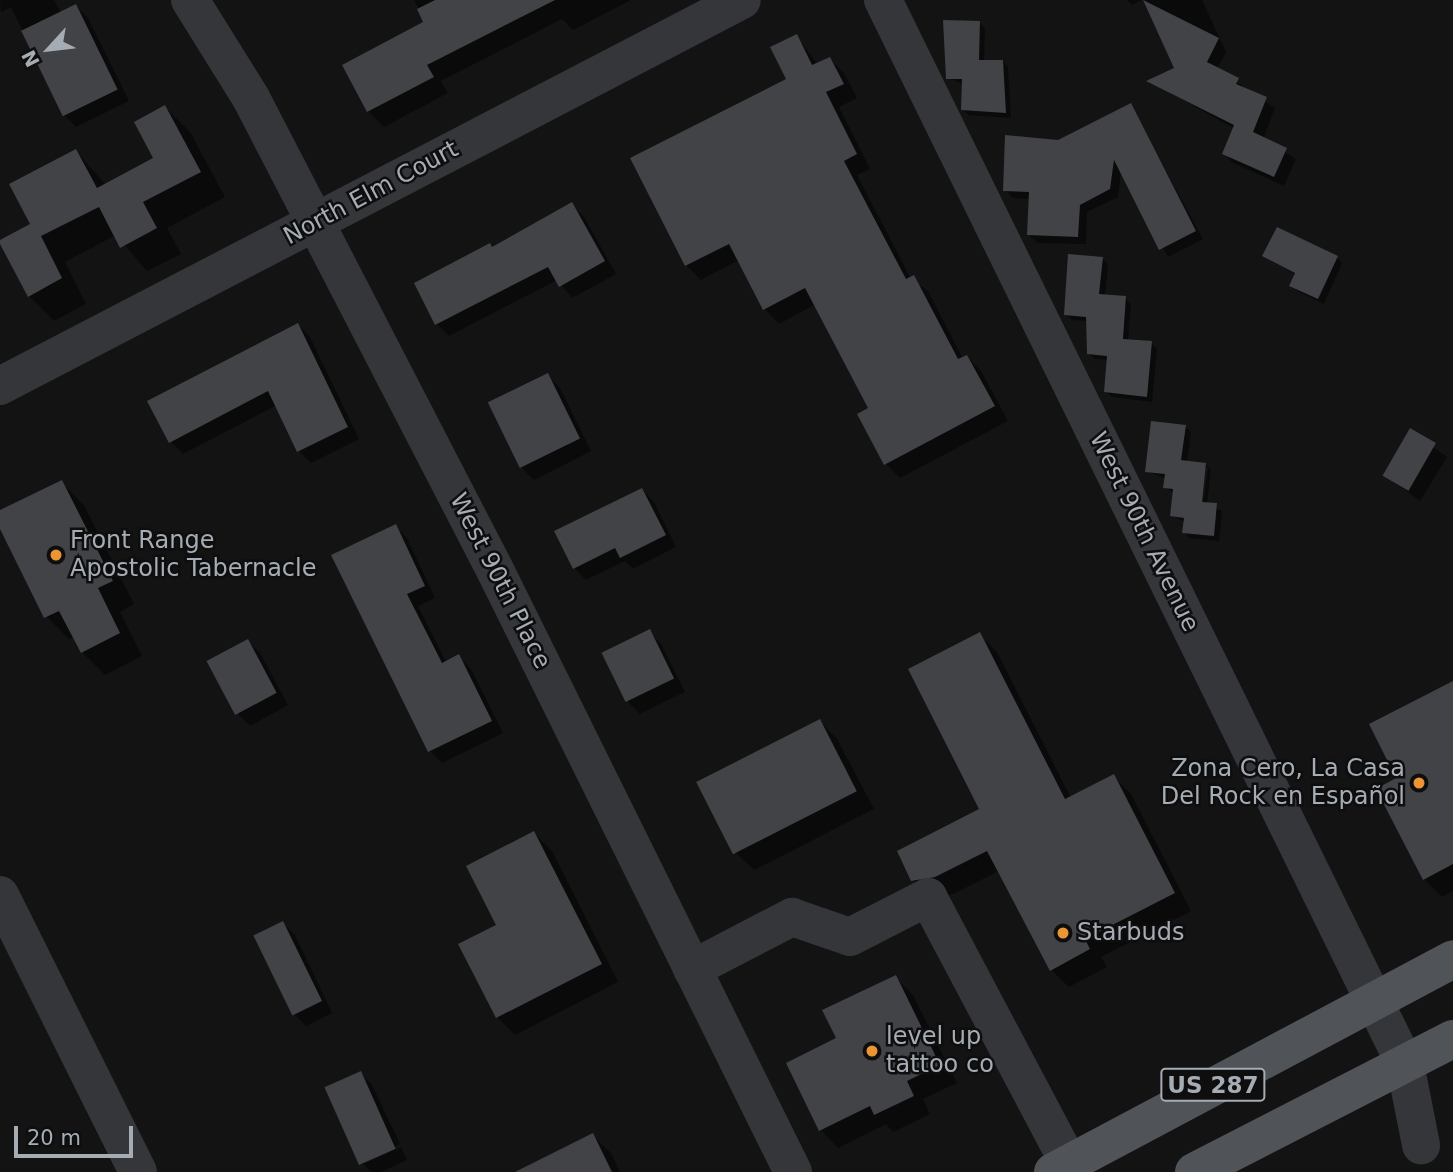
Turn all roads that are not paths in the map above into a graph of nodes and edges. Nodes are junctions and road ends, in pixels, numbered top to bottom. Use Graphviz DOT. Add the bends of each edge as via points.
graph roads {
  1 [pos="190,0"];
  2 [pos="742,0"];
  3 [pos="883,0"];
  4 [pos="315,222"];
  5 [pos="0,386"];
  6 [pos="0,895"];
  7 [pos="1453,960"];
  8 [pos="692,969"];
  9 [pos="1373,1000"];
  10 [pos="1453,1040"];
  11 [pos="1405,1064"];
  12 [pos="1420,1145"];
  13 [pos="1061,1167"];
  14 [pos="138,1172"];
  15 [pos="793,1172"];
  16 [pos="1194,1172"];
  1 -- 4 [label="street, West 90th Place" via="251,98"];
  2 -- 4 [label="street, North Elm Court"];
  3 -- 9 [label="street, West 90th Avenue"];
  4 -- 5 [label="street, North Elm Court"];
  4 -- 8 [label="street, West 90th Place" via="495,569"];
  6 -- 14 [label="street"];
  7 -- 9 [label="main road, US 287"];
  8 -- 13 [label="street" via="792,917 850,937 928,897"];
  8 -- 15 [label="street, West 90th Place"];
  9 -- 11 [label="street, West 90th Avenue"];
  9 -- 13 [label="main road, US 287"];
  10 -- 11 [label="main road, US 287"];
  11 -- 12 [label="street, West 90th Avenue"];
  11 -- 16 [label="main road, US 287"];
}
